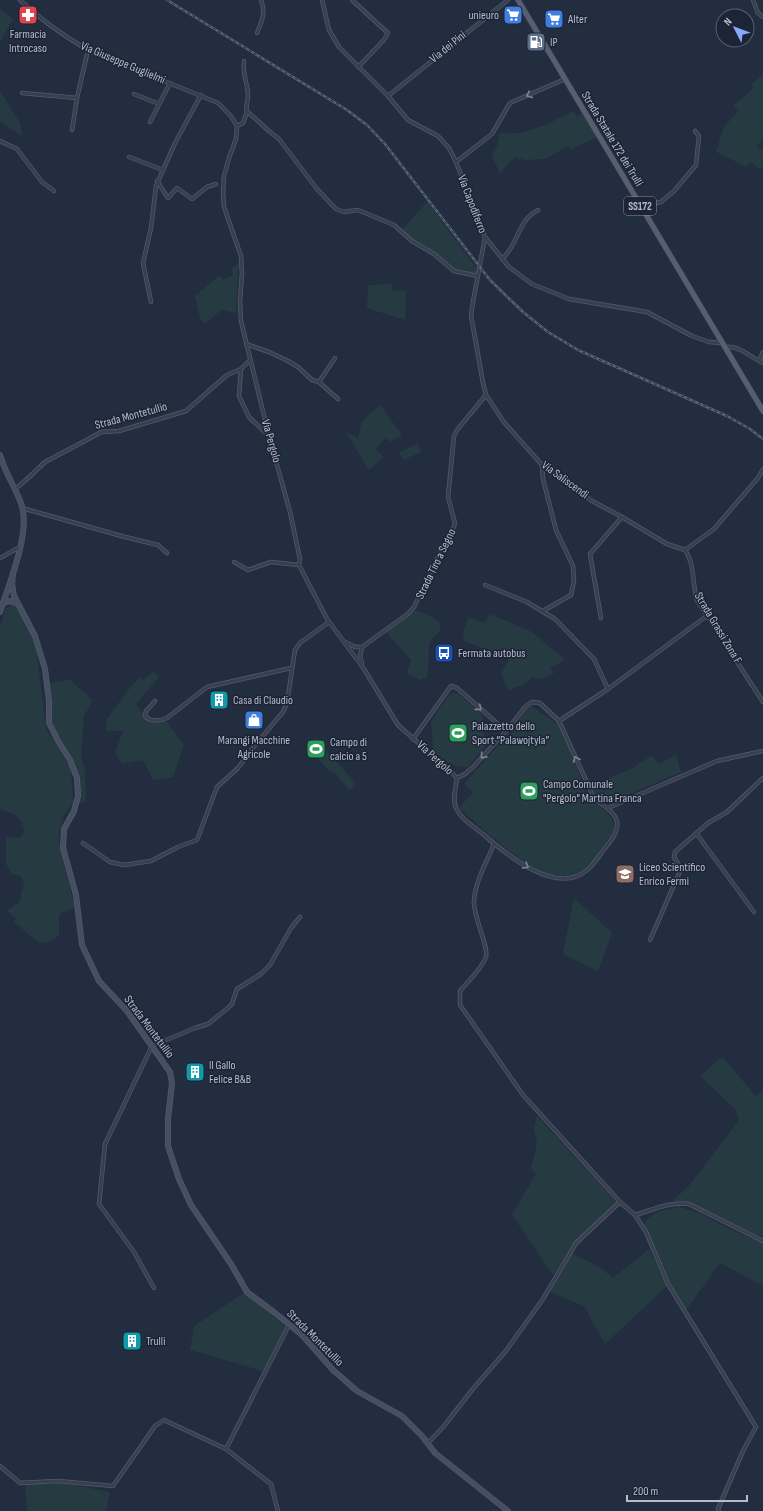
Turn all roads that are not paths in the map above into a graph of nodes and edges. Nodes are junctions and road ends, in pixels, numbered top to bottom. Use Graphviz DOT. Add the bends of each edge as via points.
graph roads {
  1 [pos="20,0"];
  2 [pos="262,0"];
  3 [pos="322,0"];
  4 [pos="352,0"];
  5 [pos="508,0"];
  6 [pos="518,0"];
  7 [pos="752,0"];
  8 [pos="763,17"];
  9 [pos="257,33"];
  10 [pos="88,50"];
  11 [pos="244,61"];
  12 [pos="358,67"];
  13 [pos="565,79"];
  14 [pos="170,83"];
  15 [pos="22,93"];
  16 [pos="134,94"];
  17 [pos="201,95"];
  18 [pos="388,96"];
  19 [pos="77,98"];
  20 [pos="159,104"];
  21 [pos="247,112"];
  22 [pos="150,122"];
  23 [pos="237,126"];
  24 [pos="72,130"];
  25 [pos="695,131"];
  26 [pos="0,141"];
  27 [pos="129,156"];
  28 [pos="456,162"];
  29 [pos="163,170"];
  30 [pos="157,182"];
  31 [pos="216,184"];
  32 [pos="54,191"];
  33 [pos="641,206"];
  34 [pos="538,210"];
  35 [pos="485,238"];
  36 [pos="502,258"];
  37 [pos="478,276"];
  38 [pos="151,302"];
  39 [pos="246,344"];
  40 [pos="724,345"];
  41 [pos="763,352"];
  42 [pos="334,358"];
  43 [pos="250,360"];
  44 [pos="759,361"];
  45 [pos="763,362"];
  46 [pos="241,369"];
  47 [pos="319,382"];
  48 [pos="486,395"];
  49 [pos="338,400"];
  50 [pos="763,411"];
  51 [pos="269,436"];
  52 [pos="0,455"];
  53 [pos="542,465"];
  54 [pos="763,469"];
  55 [pos="15,488"];
  56 [pos="22,508"];
  57 [pos="622,516"];
  58 [pos="20,547"];
  59 [pos="685,550"];
  60 [pos="167,553"];
  61 [pos="0,558"];
  62 [pos="234,562"];
  63 [pos="299,565"];
  64 [pos="13,573"];
  65 [pos="485,585"];
  66 [pos="14,596"];
  67 [pos="2,597"];
  68 [pos="17,604"];
  69 [pos="2,605"];
  70 [pos="543,611"];
  71 [pos="0,612"];
  72 [pos="708,615"];
  73 [pos="601,618"];
  74 [pos="329,622"];
  75 [pos="342,640"];
  76 [pos="362,647"];
  77 [pos="291,668"];
  78 [pos="364,669"];
  79 [pos="608,690"];
  80 [pos="155,701"];
  81 [pos="763,702"];
  82 [pos="559,721"];
  83 [pos="506,731"];
  84 [pos="413,739"];
  85 [pos="763,751"];
  86 [pos="457,778"];
  87 [pos="763,778"];
  88 [pos="608,808"];
  89 [pos="696,833"];
  90 [pos="83,844"];
  91 [pos="494,844"];
  92 [pos="754,912"];
  93 [pos="300,917"];
  94 [pos="650,940"];
  95 [pos="152,1046"];
  96 [pos="620,1202"];
  97 [pos="635,1215"];
  98 [pos="763,1240"];
  99 [pos="154,1288"];
  100 [pos="289,1325"];
  101 [pos="428,1443"];
  102 [pos="226,1449"];
  103 [pos="0,1466"];
  104 [pos="278,1511"];
  105 [pos="508,1511"];
  106 [pos="719,1511"];
  1 -- 10 [label="street, Via Giuseppe Guglielmi" via="71,40"];
  2 -- 9 [label="street" via="263,19"];
  3 -- 12 [label="street, Via Capodiferro" via="330,34"];
  4 -- 12 [label="street" via="388,33"];
  5 -- 18 [label="street, Via dei Pini"];
  6 -- 13 [label="main road, Strada Statale 172 dei Trulli / SS172"];
  7 -- 8 [label="street" via="758,13"];
  10 -- 14 [label="street, Via Giuseppe Guglielmi"];
  10 -- 19 [label="street"];
  11 -- 21 [label="street"];
  12 -- 18 [label="street, Via Capodiferro"];
  13 -- 28 [label="street, one-way" via="510,103 492,134"];
  13 -- 33 [label="main road, Strada Statale 172 dei Trulli / SS172"];
  14 -- 17 [label="street, Via Giuseppe Guglielmi"];
  14 -- 20 [label="street"];
  15 -- 19 [label="street"];
  16 -- 20 [label="street"];
  17 -- 23 [label="street, Via Giuseppe Guglielmi" via="218,103"];
  17 -- 29 [label="street"];
  18 -- 28 [label="street, Via Capodiferro" via="408,120 443,140"];
  19 -- 24 [label="street"];
  20 -- 22 [label="street"];
  21 -- 23 [label="street" via="243,123"];
  21 -- 37 [label="street" via="279,139 317,189 336,209 344,212 358,210 394,225 454,271"];
  23 -- 39 [label="street, Via Pergolo" via="236,139 224,176 223,193 224,207 241,256 241,321"];
  25 -- 33 [label="street" via="699,136 696,166 664,200"];
  26 -- 32 [label="street" via="17,148 42,182"];
  27 -- 29 [label="street"];
  28 -- 35 [label="street, Via Capodiferro"];
  29 -- 30 [label="street"];
  30 -- 31 [label="street" via="168,198 177,188 192,199 206,187"];
  30 -- 38 [label="street" via="143,263"];
  33 -- 40 [label="main road, Strada Statale 172 dei Trulli / SS172"];
  34 -- 36 [label="street" via="521,225 509,252"];
  35 -- 36 [label="street, Via Capodiferro"];
  35 -- 37 [label="street, Via Saliscendi"];
  36 -- 40 [label="street, Via Capodiferro" via="509,267 532,284 550,292 569,299 647,312 692,336"];
  37 -- 48 [label="street, Via Saliscendi" via="472,315"];
  39 -- 43 [label="street, Via Pergolo"];
  39 -- 47 [label="street" via="288,361 312,380"];
  40 -- 44 [label="street, Via Capodiferro" via="733,346"];
  40 -- 50 [label="main road, Strada Statale 172 dei Trulli / SS172"];
  41 -- 44 [label="street"];
  42 -- 47 [label="street"];
  43 -- 46 [label="street, Strada Montetullio"];
  43 -- 51 [label="street, Via Pergolo"];
  44 -- 45 [label="street, Via Capodiferro"];
  46 -- 51 [label="street" via="239,396 249,417"];
  46 -- 55 [label="street, Strada Montetullio" via="227,374 186,411 119,431 101,432 45,462"];
  47 -- 49 [label="street"];
  48 -- 53 [label="street, Via Saliscendi" via="503,421"];
  48 -- 76 [label="street, Strada Tiro a Segno" via="454,436 448,496 455,523 451,535 412,610"];
  51 -- 63 [label="street, Via Pergolo" via="290,512"];
  52 -- 55 [label="street"];
  53 -- 57 [label="street, Via Saliscendi" via="592,501"];
  53 -- 70 [label="street" via="556,530 573,566 574,581 571,595"];
  54 -- 59 [label="street" via="714,529"];
  55 -- 56 [label="street"];
  56 -- 58 [label="street"];
  56 -- 60 [label="street" via="158,545"];
  57 -- 59 [label="street, Via Saliscendi" via="666,544"];
  57 -- 73 [label="street" via="590,554"];
  58 -- 61 [label="street"];
  58 -- 64 [label="street"];
  59 -- 72 [label="street, Strada Grassi Zona F" via="691,563 697,600"];
  62 -- 63 [label="street" via="248,570 271,562"];
  63 -- 74 [label="street, Via Pergolo"];
  64 -- 66 [label="street, Strada Montetullio"];
  64 -- 67 [label="street"];
  65 -- 70 [label="street"];
  66 -- 67 [label="street" via="10,594"];
  66 -- 68 [label="street, Strada Montetullio"];
  66 -- 69 [label="street"];
  67 -- 69 [label="street"];
  68 -- 69 [label="street" via="10,601"];
  68 -- 95 [label="street, Strada Montetullio" via="40,649 45,669 49,723 77,778 78,796 74,811 64,829 63,848 76,895 82,945 99,982 127,1011"];
  69 -- 71 [label="street"];
  70 -- 79 [label="street" via="555,619 594,659"];
  72 -- 79 [label="street"];
  72 -- 81 [label="street, Strada Grassi Zona F"];
  74 -- 75 [label="street, Via Pergolo"];
  74 -- 77 [label="street" via="297,647"];
  75 -- 76 [label="street" via="352,646"];
  75 -- 78 [label="street, Via Pergolo"];
  76 -- 78 [label="street" via="360,656"];
  77 -- 80 [label="street" via="207,687 163,720 149,720 145,716"];
  77 -- 90 [label="street" via="287,703 283,712 238,768 217,787 197,840 151,861 124,865 110,862"];
  78 -- 84 [label="street, Via Pergolo" via="396,722"];
  79 -- 82 [label="street"];
  82 -- 83 [label="street, Via Pergolo" via="540,703 532,702"];
  88 -- 82 [label="street, one-way" via="594,797"];
  84 -- 83 [label="street, Via Pergolo, one-way" via="451,686 457,688"];
  83 -- 86 [label="street, Via Pergolo, one-way" via="473,767"];
  84 -- 86 [label="street, Via Pergolo"];
  85 -- 88 [label="street" via="717,762"];
  86 -- 91 [label="street, Via Pergolo" via="456,809"];
  87 -- 89 [label="street" via="727,812 711,820"];
  91 -- 88 [label="street, Via Pergolo, one-way" via="534,871 552,877 576,876 585,872 594,863 614,835 617,821"];
  89 -- 92 [label="street"];
  89 -- 94 [label="street" via="675,852 674,857 681,869"];
  91 -- 96 [label="street" via="476,885 474,902 486,956 460,991 460,1005 523,1096"];
  93 -- 95 [label="street" via="270,965 237,989 228,1008 208,1024"];
  95 -- 99 [label="street" via="105,1144 99,1204 134,1252"];
  95 -- 100 [label="street, Strada Montetullio" via="170,1072 172,1083 168,1146 191,1205 247,1292"];
  96 -- 97 [label="street"];
  96 -- 101 [label="street" via="576,1242 543,1299 505,1352"];
  97 -- 98 [label="street" via="666,1205 689,1204"];
  97 -- 106 [label="street" via="646,1232 668,1284 756,1428 743,1450"];
  100 -- 101 [label="street, Strada Montetullio" via="302,1335 357,1392 402,1416"];
  100 -- 102 [label="street"];
  101 -- 105 [label="street, Strada Montetullio" via="435,1453"];
  102 -- 103 [label="street" via="164,1420 155,1426 113,1486 58,1481 20,1483"];
  102 -- 104 [label="street" via="271,1484"];
}
